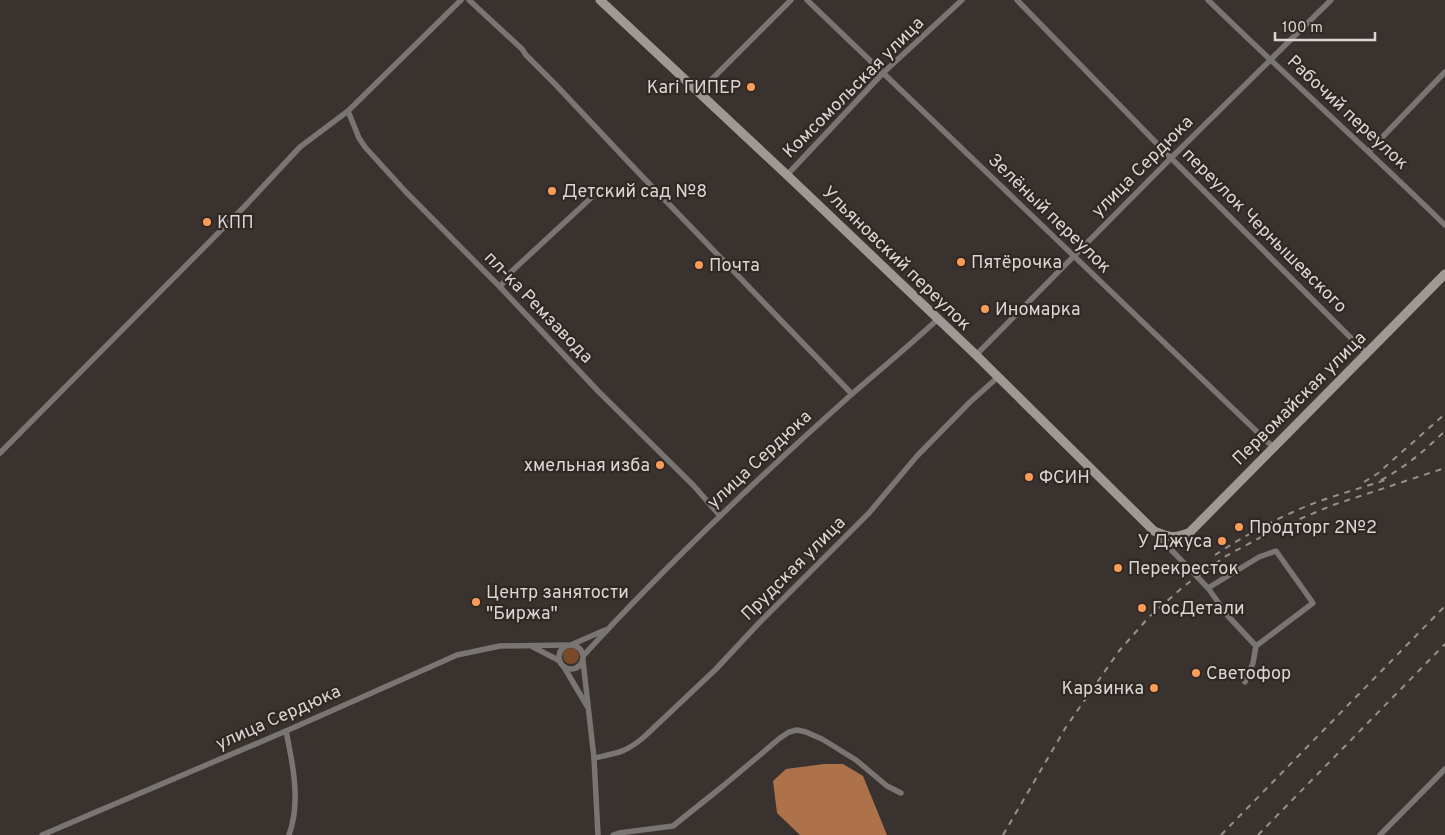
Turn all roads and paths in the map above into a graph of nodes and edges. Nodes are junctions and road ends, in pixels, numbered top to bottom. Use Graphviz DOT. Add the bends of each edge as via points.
graph roads {
  1 [pos="461,0"];
  2 [pos="469,0"];
  3 [pos="601,0"];
  4 [pos="791,0"];
  5 [pos="807,0"];
  6 [pos="962,0"];
  7 [pos="1017,0"];
  8 [pos="1208,0"];
  9 [pos="1331,0"];
  10 [pos="1270,60"];
  11 [pos="1445,72"];
  12 [pos="883,73"];
  13 [pos="698,93"];
  14 [pos="348,111"];
  15 [pos="1369,151"];
  16 [pos="1171,158"];
  17 [pos="787,175"];
  18 [pos="592,197"];
  19 [pos="1445,225"];
  20 [pos="1073,256"];
  21 [pos="1445,274"];
  22 [pos="500,287"];
  23 [pos="938,319"];
  24 [pos="1366,353"];
  25 [pos="976,355"];
  26 [pos="998,377"];
  27 [pos="852,394"];
  28 [pos="1273,447"];
  29 [pos="0,453"];
  30 [pos="720,516"];
  31 [pos="1154,531"];
  32 [pos="1171,537"];
  33 [pos="1208,588"];
  34 [pos="608,629"];
  35 [pos="573,644"];
  36 [pos="566,645"];
  37 [pos="531,646"];
  38 [pos="1256,646"];
  39 [pos="583,658"];
  40 [pos="562,664"];
  41 [pos="1245,682"];
  42 [pos="588,708"];
  43 [pos="286,731"];
  44 [pos="594,758"];
  45 [pos="1445,769"];
  46 [pos="901,793"];
  47 [pos="42,835"];
  48 [pos="289,835"];
  49 [pos="598,835"];
  50 [pos="613,835"];
  51 [pos="1380,835"];
  1 -- 14 [label="street"];
  2 -- 27 [label="street" via="522,49"];
  3 -- 13 [label="main road, Ульяновский переулок"];
  4 -- 13 [label="street"];
  5 -- 12 [label="street, Зелёный переулок"];
  6 -- 12 [label="street, Комсомольская улица"];
  7 -- 16 [label="street, переулок Чернышевского"];
  8 -- 10 [label="street, Рабочий переулок"];
  9 -- 10 [label="street, улица Сердюка"];
  10 -- 15 [label="street, Рабочий переулок"];
  10 -- 16 [label="street, улица Сердюка"];
  11 -- 15 [label="street"];
  12 -- 17 [label="street, Комсомольская улица"];
  12 -- 20 [label="street, Зелёный переулок"];
  13 -- 17 [label="main road, Ульяновский переулок"];
  14 -- 22 [label="street, пл-ка Ремзавода" via="365,147"];
  14 -- 29 [label="street" via="300,147"];
  15 -- 19 [label="street, Рабочий переулок"];
  16 -- 20 [label="street, улица Сердюка"];
  16 -- 24 [label="street, переулок Чернышевского"];
  17 -- 23 [label="main road, Ульяновский переулок"];
  18 -- 22 [label="street" via="512,271"];
  20 -- 25 [label="street, улица Сердюка"];
  20 -- 28 [label="street, Зелёный переулок"];
  21 -- 24 [label="main road, Первомайская улица"];
  22 -- 30 [label="street, пл-ка Ремзавода"];
  23 -- 25 [label="main road, Ульяновский переулок"];
  23 -- 27 [label="street, улица Сердюка"];
  24 -- 28 [label="main road, Первомайская улица"];
  25 -- 26 [label="main road, Ульяновский переулок"];
  26 -- 31 [label="main road, Ульяновский переулок"];
  26 -- 44 [label="street, Прудская улица" via="917,456 869,513 716,669 644,737 620,753"];
  27 -- 30 [label="street, улица Сердюка"];
  28 -- 32 [label="main road, Первомайская улица" via="1190,532"];
  30 -- 34 [label="street, улица Сердюка"];
  31 -- 32 [label="main road, Ульяновский переулок"];
  31 -- 33 [label="street"];
  33 -- 38 [label="street"];
  33 -- 38 [label="street" via="1259,557 1276,551 1313,603"];
  34 -- 35 [label="street"];
  34 -- 39 [label="street, улица Сердюка"];
  35 -- 36 [label="street"];
  35 -- 39 [label="street" via="580,648"];
  36 -- 37 [label="street, улица Сердюка"];
  36 -- 40 [label="street" via="559,654"];
  37 -- 40 [label="street"];
  37 -- 43 [label="street, улица Сердюка" via="500,646 457,655"];
  38 -- 41 [label="street" via="1254,663"];
  39 -- 40 [label="street" via="575,668"];
  39 -- 42 [label="street"];
  40 -- 42 [label="street"];
  42 -- 44 [label="street"];
  43 -- 47 [label="street, улица Сердюка"];
  43 -- 48 [label="street" via="295,798"];
  44 -- 49 [label="street"];
  45 -- 51 [label="street"];
  46 -- 50 [label="street" via="822,739 797,730 780,738 673,826"];
}
